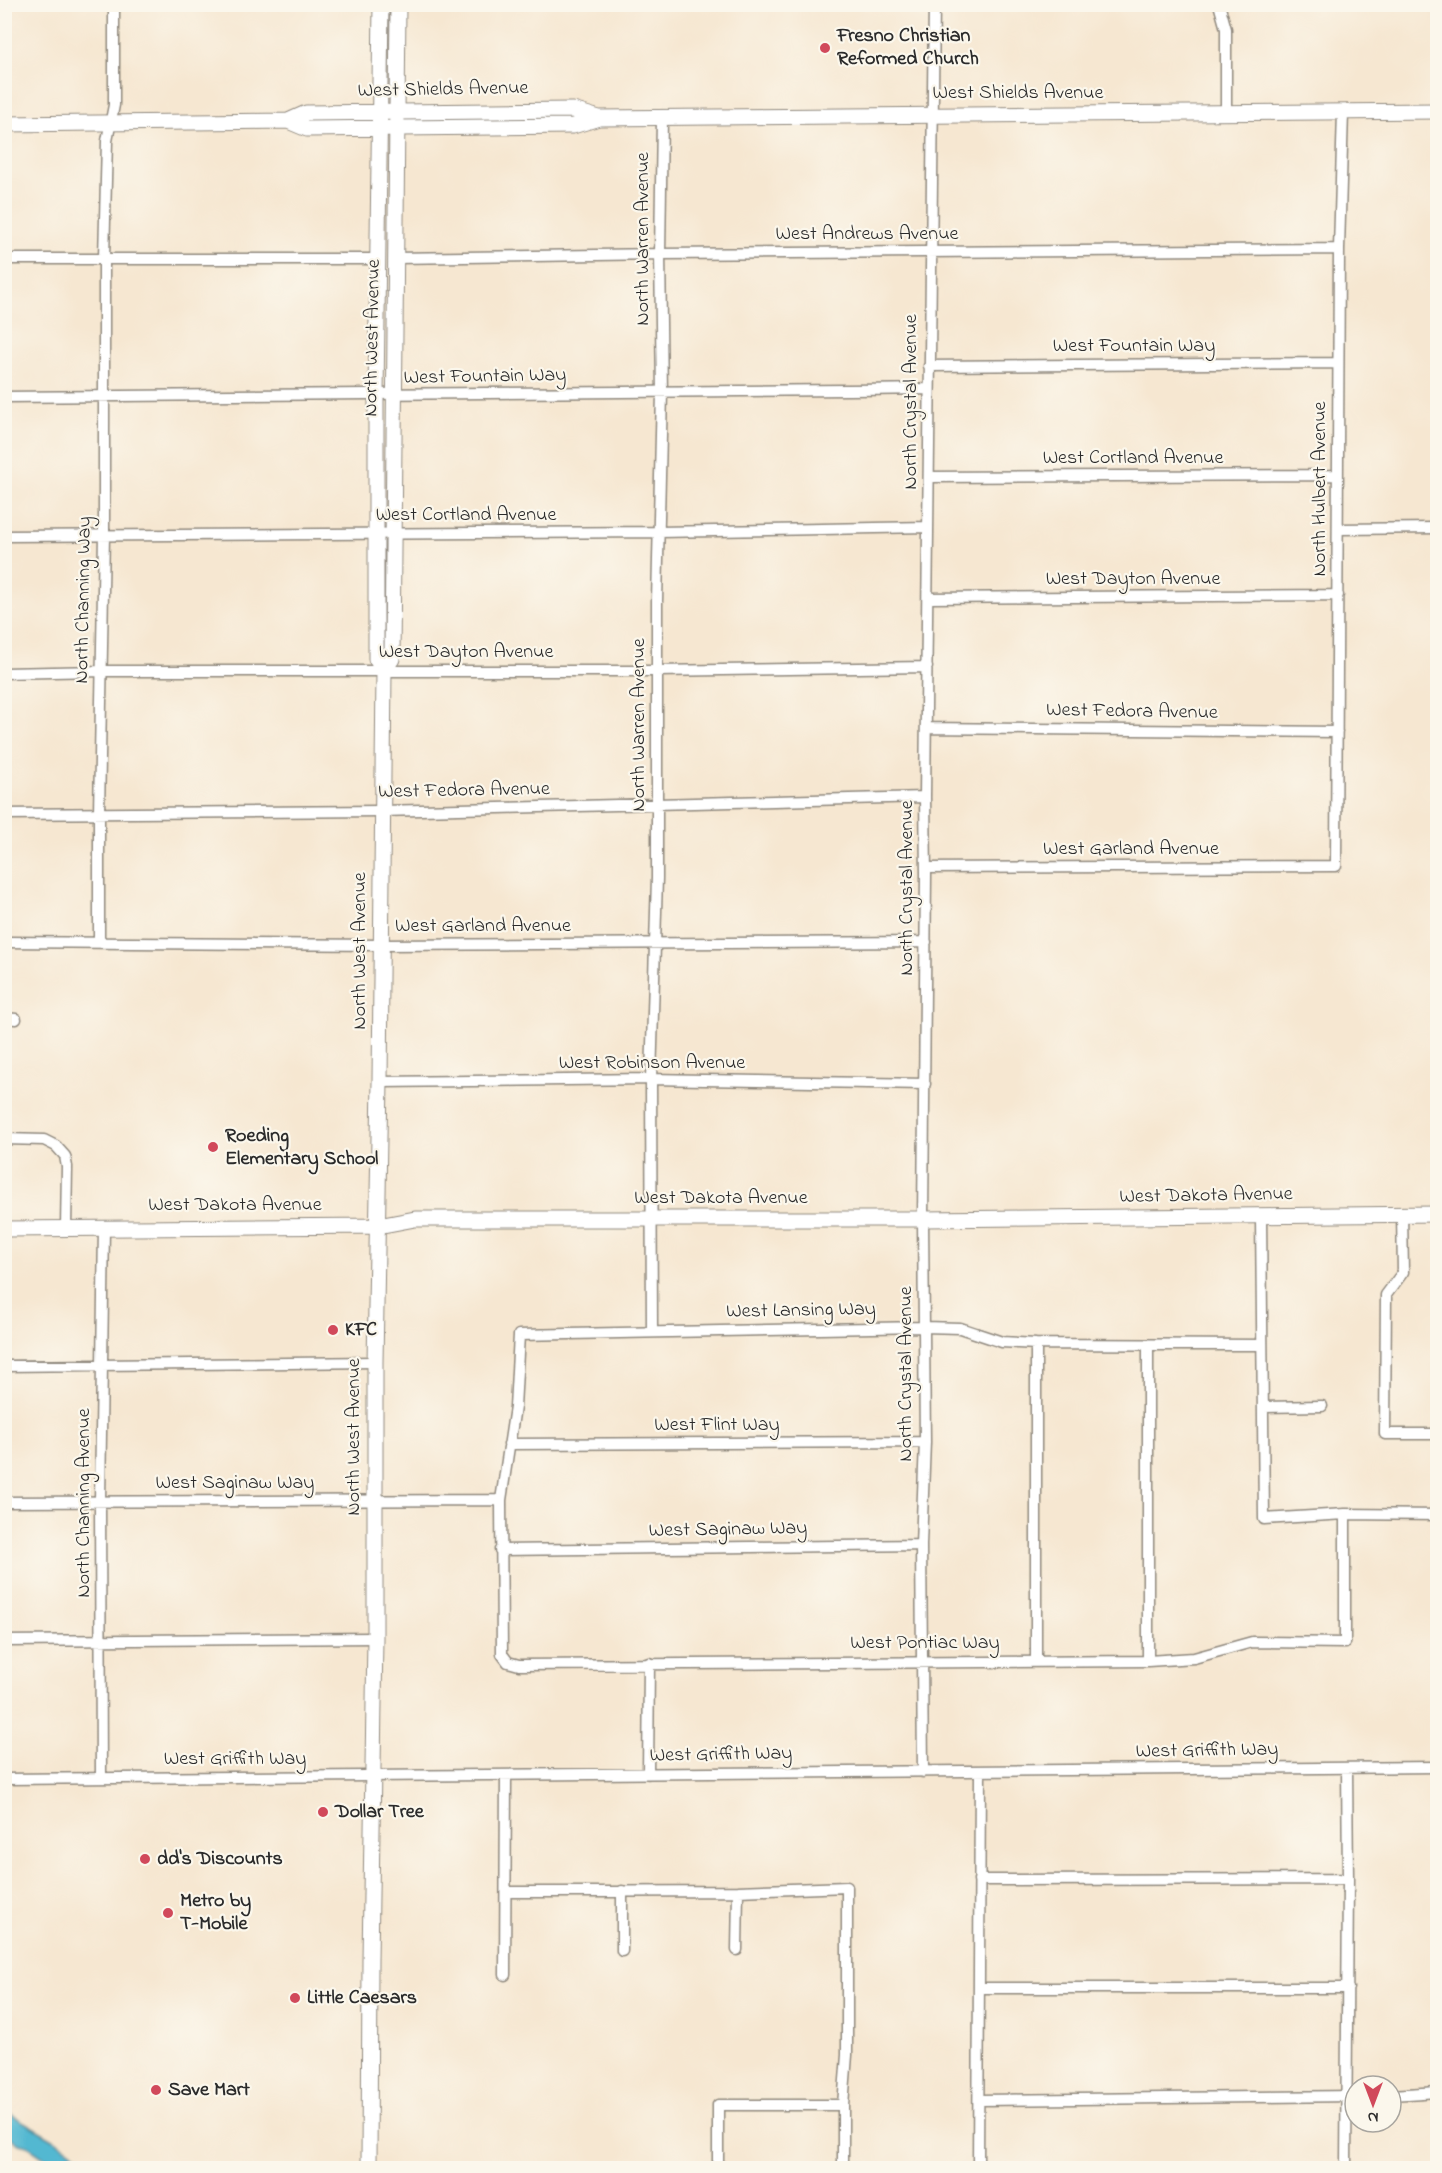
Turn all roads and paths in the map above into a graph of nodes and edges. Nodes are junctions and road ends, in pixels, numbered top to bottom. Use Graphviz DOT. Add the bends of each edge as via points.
graph roads {
  1 [pos="114,4"];
  2 [pos="381,4"];
  3 [pos="398,4"];
  4 [pos="934,4"];
  5 [pos="1219,4"];
  6 [pos="1437,111"];
  7 [pos="379,112"];
  8 [pos="398,112"];
  9 [pos="1226,112"];
  10 [pos="1343,112"];
  11 [pos="934,115"];
  12 [pos="599,118"];
  13 [pos="662,118"];
  14 [pos="288,121"];
  15 [pos="110,123"];
  16 [pos="4,124"];
  17 [pos="379,129"];
  18 [pos="397,129"];
  19 [pos="1339,249"];
  20 [pos="931,251"];
  21 [pos="660,254"];
  22 [pos="104,258"];
  23 [pos="395,258"];
  24 [pos="4,259"];
  25 [pos="379,259"];
  26 [pos="1338,363"];
  27 [pos="929,366"];
  28 [pos="929,389"];
  29 [pos="662,393"];
  30 [pos="376,396"];
  31 [pos="394,396"];
  32 [pos="104,397"];
  33 [pos="4,398"];
  34 [pos="1338,475"];
  35 [pos="928,477"];
  36 [pos="928,527"];
  37 [pos="1437,528"];
  38 [pos="1339,529"];
  39 [pos="659,532"];
  40 [pos="385,533"];
  41 [pos="104,535"];
  42 [pos="4,536"];
  43 [pos="1338,595"];
  44 [pos="929,598"];
  45 [pos="927,667"];
  46 [pos="384,670"];
  47 [pos="100,671"];
  48 [pos="657,671"];
  49 [pos="4,673"];
  50 [pos="926,728"];
  51 [pos="1337,732"];
  52 [pos="925,797"];
  53 [pos="658,805"];
  54 [pos="382,811"];
  55 [pos="99,813"];
  56 [pos="4,814"];
  57 [pos="1336,866"];
  58 [pos="926,868"];
  59 [pos="4,942"];
  60 [pos="926,942"];
  61 [pos="99,943"];
  62 [pos="656,943"];
  63 [pos="381,945"];
  64 [pos="651,1080"];
  65 [pos="380,1082"];
  66 [pos="925,1084"];
  67 [pos="4,1139"];
  68 [pos="1402,1213"];
  69 [pos="1437,1214"];
  70 [pos="1261,1217"];
  71 [pos="650,1219"];
  72 [pos="923,1219"];
  73 [pos="378,1226"];
  74 [pos="104,1227"];
  75 [pos="66,1228"];
  76 [pos="4,1229"];
  77 [pos="924,1327"];
  78 [pos="652,1332"];
  79 [pos="1036,1344"];
  80 [pos="1262,1345"];
  81 [pos="1148,1346"];
  82 [pos="375,1362"];
  83 [pos="103,1365"];
  84 [pos="4,1366"];
  85 [pos="1322,1406"];
  86 [pos="1263,1407"];
  87 [pos="1437,1434"];
  88 [pos="925,1442"];
  89 [pos="509,1444"];
  90 [pos="501,1500"];
  91 [pos="100,1501"];
  92 [pos="375,1501"];
  93 [pos="4,1502"];
  94 [pos="1345,1514"];
  95 [pos="1437,1515"];
  96 [pos="921,1545"];
  97 [pos="500,1550"];
  98 [pos="375,1638"];
  99 [pos="4,1641"];
  100 [pos="101,1641"];
  101 [pos="923,1661"];
  102 [pos="1036,1661"];
  103 [pos="1148,1661"];
  104 [pos="649,1663"];
  105 [pos="1437,1767"];
  106 [pos="1347,1768"];
  107 [pos="923,1772"];
  108 [pos="980,1772"];
  109 [pos="648,1774"];
  110 [pos="506,1775"];
  111 [pos="374,1776"];
  112 [pos="101,1778"];
  113 [pos="4,1779"];
  114 [pos="1348,1879"];
  115 [pos="979,1880"];
  116 [pos="622,1891"];
  117 [pos="738,1891"];
  118 [pos="506,1892"];
  119 [pos="737,1950"];
  120 [pos="622,1952"];
  121 [pos="505,1975"];
  122 [pos="979,1988"];
  123 [pos="1348,1988"];
  124 [pos="1350,2074"];
  125 [pos="1437,2092"];
  126 [pos="1403,2094"];
  127 [pos="1343,2096"];
  128 [pos="980,2100"];
  129 [pos="843,2105"];
  130 [pos="1348,2134"];
  131 [pos="369,2169"];
  132 [pos="718,2169"];
  133 [pos="843,2169"];
  134 [pos="978,2169"];
  135 [pos="1346,2169"];
  1 -- 15 [label="street" via="114,105"];
  2 -- 7 [label="main road, North West Avenue"];
  3 -- 8 [label="main road, North West Avenue"];
  4 -- 11 [label="street, North Crystal Avenue"];
  5 -- 9 [label="street" via="1226,29"];
  6 -- 10 [label="main road, West Shields Avenue"];
  7 -- 8 [label="main road, West Shields Avenue"];
  7 -- 14 [label="main road, West Shields Avenue" via="306,113"];
  7 -- 17 [label="main road, North West Avenue"];
  8 -- 12 [label="main road, West Shields Avenue" via="573,110"];
  8 -- 18 [label="main road, North West Avenue"];
  9 -- 10 [label="main road, West Shields Avenue"];
  9 -- 11 [label="main road, West Shields Avenue"];
  10 -- 19 [label="street, North Hulbert Avenue"];
  11 -- 13 [label="main road, West Shields Avenue"];
  11 -- 20 [label="street, North Crystal Avenue"];
  12 -- 13 [label="main road, West Shields Avenue"];
  12 -- 18 [label="main road, West Shields Avenue" via="573,126"];
  13 -- 21 [label="street, North Warren Avenue"];
  14 -- 15 [label="main road, West Shields Avenue"];
  14 -- 17 [label="main road, West Shields Avenue" via="307,129"];
  15 -- 16 [label="main road, West Shields Avenue"];
  15 -- 22 [label="street"];
  17 -- 18 [label="main road, West Shields Avenue"];
  17 -- 25 [label="main road, North West Avenue"];
  18 -- 23 [label="main road, North West Avenue"];
  19 -- 20 [label="street, West Andrews Avenue"];
  19 -- 26 [label="street, North Hulbert Avenue"];
  20 -- 21 [label="street, West Andrews Avenue"];
  20 -- 27 [label="street, North Crystal Avenue"];
  21 -- 23 [label="street, West Andrews Avenue"];
  21 -- 29 [label="street, North Warren Avenue"];
  22 -- 24 [label="street"];
  22 -- 25 [label="street"];
  22 -- 32 [label="street, North Channing Way"];
  23 -- 31 [label="main road, North West Avenue"];
  25 -- 30 [label="main road, North West Avenue"];
  26 -- 27 [label="street, West Fountain Way"];
  26 -- 34 [label="street, North Hulbert Avenue"];
  27 -- 28 [label="street, North Crystal Avenue"];
  28 -- 29 [label="street, West Fountain Way"];
  28 -- 35 [label="street, North Crystal Avenue"];
  29 -- 31 [label="street, West Fountain Way"];
  29 -- 39 [label="street, North Warren Avenue"];
  30 -- 31 [label="street, West Fountain Way"];
  30 -- 32 [label="street, West Fountain Way"];
  30 -- 40 [label="main road, North West Avenue"];
  31 -- 40 [label="main road, North West Avenue"];
  32 -- 33 [label="street, West Fountain Way"];
  32 -- 41 [label="street, North Channing Way"];
  34 -- 35 [label="street, West Cortland Avenue"];
  34 -- 38 [label="street, North Hulbert Avenue"];
  35 -- 36 [label="street, North Crystal Avenue"];
  36 -- 39 [label="street, West Cortland Avenue"];
  36 -- 44 [label="street, North Crystal Avenue"];
  37 -- 38 [label="street"];
  38 -- 43 [label="street, North Hulbert Avenue"];
  39 -- 40 [label="street, West Cortland Avenue"];
  39 -- 48 [label="street, North Warren Avenue"];
  40 -- 41 [label="street, West Cortland Avenue"];
  40 -- 46 [label="main road, North West Avenue" via="392,660"];
  41 -- 42 [label="street, West Cortland Avenue"];
  41 -- 47 [label="street, North Channing Way"];
  43 -- 44 [label="street, West Dayton Avenue"];
  43 -- 51 [label="street, North Hulbert Avenue"];
  44 -- 45 [label="street, North Crystal Avenue"];
  45 -- 48 [label="street, West Dayton Avenue"];
  45 -- 50 [label="street, North Crystal Avenue"];
  46 -- 47 [label="street, West Dayton Avenue"];
  46 -- 48 [label="street, West Dayton Avenue"];
  46 -- 54 [label="main road, North West Avenue"];
  47 -- 49 [label="street, West Dayton Avenue"];
  47 -- 55 [label="street, North Channing Way"];
  48 -- 53 [label="street, North Warren Avenue"];
  50 -- 51 [label="street, West Fedora Avenue"];
  50 -- 52 [label="street, North Crystal Avenue"];
  51 -- 57 [label="street, North Hulbert Avenue"];
  52 -- 53 [label="street, West Fedora Avenue"];
  52 -- 58 [label="street, North Crystal Avenue"];
  53 -- 54 [label="street, West Fedora Avenue"];
  53 -- 62 [label="street, North Warren Avenue"];
  54 -- 55 [label="street, West Fedora Avenue"];
  54 -- 63 [label="main road, North West Avenue"];
  55 -- 56 [label="street, West Fedora Avenue"];
  55 -- 61 [label="street, North Channing Way"];
  57 -- 58 [label="street, West Garland Avenue"];
  58 -- 60 [label="street, North Crystal Avenue"];
  59 -- 61 [label="street, West Garland Avenue"];
  60 -- 62 [label="street, West Garland Avenue"];
  60 -- 66 [label="street, North Crystal Avenue"];
  61 -- 63 [label="street, West Garland Avenue"];
  62 -- 63 [label="street, West Garland Avenue"];
  62 -- 64 [label="street, North Warren Avenue"];
  63 -- 65 [label="main road, North West Avenue"];
  64 -- 65 [label="street, West Robinson Avenue"];
  64 -- 66 [label="street, West Robinson Avenue"];
  64 -- 71 [label="street, North Warren Avenue"];
  65 -- 73 [label="main road, North West Avenue"];
  66 -- 72 [label="street, North Crystal Avenue"];
  67 -- 75 [label="street" via="44,1140 65,1156"];
  68 -- 69 [label="main road, West Dakota Avenue"];
  68 -- 70 [label="main road, West Dakota Avenue"];
  68 -- 87 [label="street" via="1403,1272 1386,1295 1385,1434"];
  70 -- 72 [label="main road, West Dakota Avenue"];
  70 -- 80 [label="street"];
  71 -- 72 [label="main road, West Dakota Avenue"];
  71 -- 73 [label="main road, West Dakota Avenue" via="415,1219"];
  71 -- 78 [label="street, North Warren Avenue"];
  72 -- 77 [label="street, North Crystal Avenue"];
  73 -- 74 [label="main road, West Dakota Avenue"];
  73 -- 82 [label="main road, North West Avenue"];
  74 -- 75 [label="main road, West Dakota Avenue"];
  74 -- 83 [label="street, North Channing Avenue"];
  75 -- 76 [label="main road, West Dakota Avenue"];
  77 -- 78 [label="street, West Lansing Way"];
  77 -- 79 [label="street, West Lansing Way" via="960,1328 1002,1342"];
  77 -- 88 [label="street, North Crystal Avenue"];
  78 -- 89 [label="street, West Lansing Way" via="519,1335"];
  79 -- 81 [label="street, West Lansing Way"];
  79 -- 102 [label="street"];
  80 -- 81 [label="street, West Lansing Way"];
  80 -- 86 [label="street"];
  81 -- 103 [label="street"];
  82 -- 83 [label="street"];
  82 -- 92 [label="main road, North West Avenue"];
  83 -- 84 [label="street"];
  83 -- 91 [label="street, North Channing Avenue"];
  85 -- 86 [label="street"];
  86 -- 94 [label="street" via="1264,1518"];
  88 -- 89 [label="street, West Flint Way"];
  88 -- 96 [label="street, North Crystal Avenue"];
  89 -- 90 [label="street"];
  90 -- 92 [label="street, West Saginaw Way"];
  90 -- 97 [label="street"];
  91 -- 92 [label="street, West Saginaw Way"];
  91 -- 93 [label="street, West Saginaw Way"];
  91 -- 100 [label="street, North Channing Avenue"];
  92 -- 98 [label="main road, North West Avenue"];
  94 -- 95 [label="street"];
  94 -- 103 [label="street, West Pontiac Way" via="1345,1642 1252,1642 1194,1658"];
  96 -- 97 [label="street, West Saginaw Way"];
  96 -- 101 [label="street, North Crystal Avenue"];
  97 -- 104 [label="street, West Pontiac Way" via="504,1659 519,1665"];
  98 -- 100 [label="street"];
  98 -- 111 [label="main road, North West Avenue"];
  99 -- 100 [label="street"];
  100 -- 112 [label="street, North Channing Avenue"];
  101 -- 102 [label="street, West Pontiac Way"];
  101 -- 104 [label="street, West Pontiac Way"];
  101 -- 107 [label="street, North Crystal Avenue"];
  102 -- 103 [label="street, West Pontiac Way"];
  104 -- 109 [label="street"];
  105 -- 106 [label="street, West Griffith Way"];
  106 -- 108 [label="street, West Griffith Way"];
  106 -- 114 [label="street"];
  107 -- 108 [label="street, West Griffith Way"];
  107 -- 109 [label="street, West Griffith Way"];
  108 -- 115 [label="street"];
  109 -- 110 [label="street, West Griffith Way"];
  110 -- 111 [label="street, West Griffith Way"];
  110 -- 118 [label="street"];
  111 -- 112 [label="street, West Griffith Way"];
  111 -- 131 [label="main road, North West Avenue"];
  112 -- 113 [label="street, West Griffith Way"];
  114 -- 115 [label="street"];
  114 -- 123 [label="street"];
  115 -- 122 [label="street"];
  116 -- 117 [label="street"];
  116 -- 118 [label="street"];
  116 -- 120 [label="street"];
  117 -- 119 [label="street"];
  117 -- 129 [label="street" via="848,1887"];
  118 -- 121 [label="street"];
  122 -- 123 [label="street"];
  122 -- 128 [label="street"];
  123 -- 124 [label="street"];
  125 -- 126 [label="street"];
  127 -- 128 [label="street"];
  128 -- 134 [label="street"];
  129 -- 132 [label="street" via="718,2105"];
  129 -- 133 [label="street"];
  130 -- 135 [label="street"];
}
